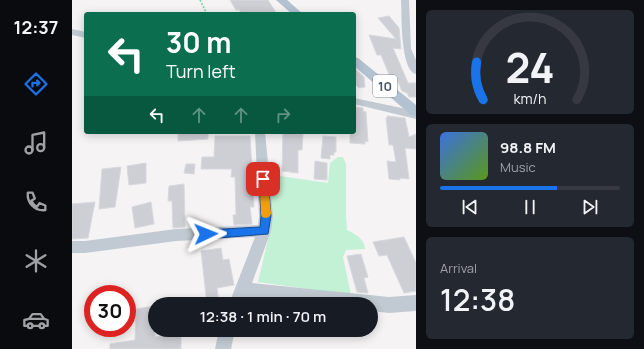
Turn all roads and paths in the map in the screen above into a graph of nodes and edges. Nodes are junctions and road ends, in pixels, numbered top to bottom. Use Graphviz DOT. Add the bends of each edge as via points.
graph roads {
  1 [pos="200,0"];
  2 [pos="281,0"];
  3 [pos="405,0"];
  4 [pos="206,12"];
  5 [pos="296,12"];
  6 [pos="72,32"];
  7 [pos="84,35"];
  8 [pos="356,62"];
  9 [pos="416,71"];
  10 [pos="356,101"];
  11 [pos="416,112"];
  12 [pos="416,115"];
  13 [pos="260,134"];
  14 [pos="264,231"];
  15 [pos="72,247"];
  16 [pos="242,289"];
  17 [pos="239,297"];
  18 [pos="416,304"];
  19 [pos="226,337"];
  20 [pos="223,349"];
  1 -- 4 [label="path"];
  2 -- 5 [label="main road"];
  3 -- 9 [label="street" via="407,49"];
  6 -- 7 [label="street"];
  8 -- 11 [label="main road, 10"];
  10 -- 12 [label="street"];
  13 -- 14 [label="street" via="266,216"];
  14 -- 15 [label="street" via="176,235"];
  14 -- 16 [label="street"];
  16 -- 17 [label="street"];
  16 -- 18 [label="street" via="389,305"];
  19 -- 20 [label="street"];
}
